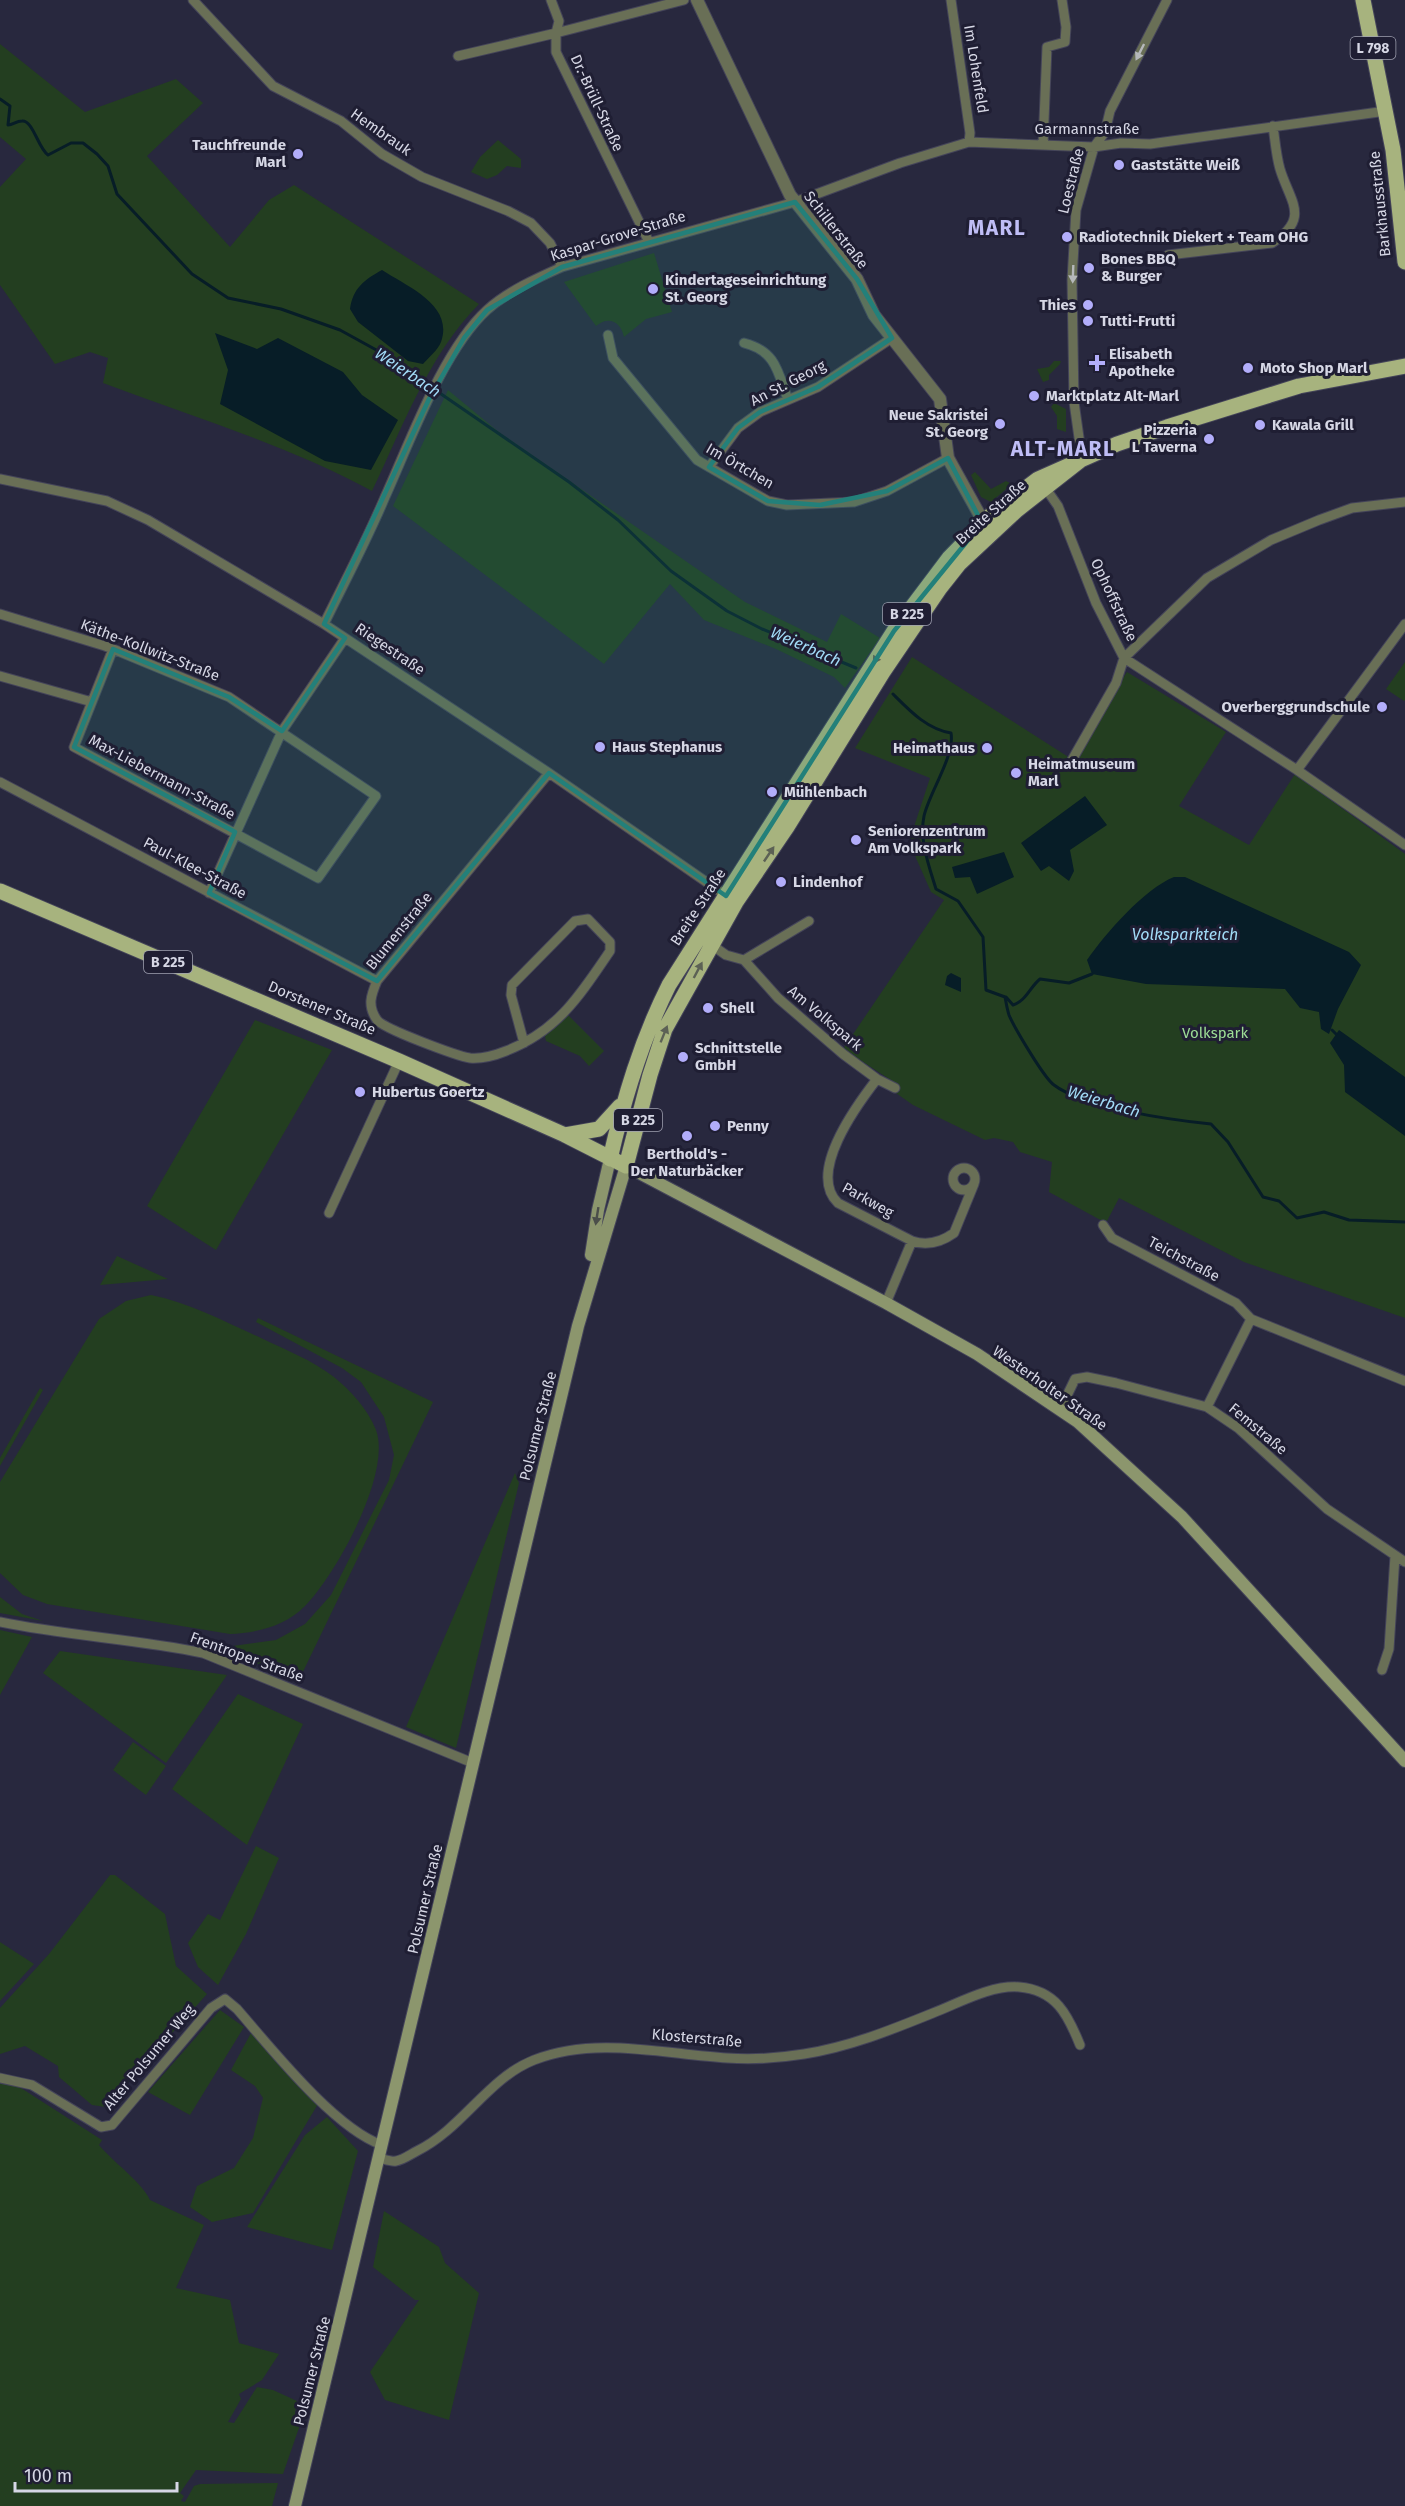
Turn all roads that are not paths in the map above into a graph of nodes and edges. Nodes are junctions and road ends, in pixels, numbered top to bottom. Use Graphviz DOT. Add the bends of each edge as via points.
graph roads {
  1 [pos="193,0"];
  2 [pos="550,0"];
  3 [pos="684,0"];
  4 [pos="697,0"];
  5 [pos="951,0"];
  6 [pos="1062,0"];
  7 [pos="1167,0"];
  8 [pos="1363,0"];
  9 [pos="556,33"];
  10 [pos="458,56"];
  11 [pos="1386,111"];
  12 [pos="1273,126"];
  13 [pos="969,142"];
  14 [pos="1043,145"];
  15 [pos="1094,147"];
  16 [pos="795,202"];
  17 [pos="649,242"];
  18 [pos="1168,255"];
  19 [pos="1405,262"];
  20 [pos="562,267"];
  21 [pos="608,335"];
  22 [pos="892,338"];
  23 [pos="744,343"];
  24 [pos="1405,366"];
  25 [pos="788,400"];
  26 [pos="948,458"];
  27 [pos="1082,459"];
  28 [pos="709,467"];
  29 [pos="0,479"];
  30 [pos="1042,484"];
  31 [pos="1405,502"];
  32 [pos="986,528"];
  33 [pos="0,614"];
  34 [pos="324,624"];
  35 [pos="1405,624"];
  36 [pos="345,638"];
  37 [pos="113,649"];
  38 [pos="1124,658"];
  39 [pos="0,676"];
  40 [pos="92,702"];
  41 [pos="282,731"];
  42 [pos="1072,760"];
  43 [pos="1297,770"];
  44 [pos="549,773"];
  45 [pos="0,782"];
  46 [pos="235,832"];
  47 [pos="1405,845"];
  48 [pos="0,891"];
  49 [pos="210,893"];
  50 [pos="731,899"];
  51 [pos="809,921"];
  52 [pos="705,941"];
  53 [pos="744,960"];
  54 [pos="377,981"];
  55 [pos="524,1043"];
  56 [pos="399,1061"];
  57 [pos="877,1079"];
  58 [pos="895,1088"];
  59 [pos="624,1102"];
  60 [pos="565,1136"];
  61 [pos="610,1159"];
  62 [pos="626,1166"];
  63 [pos="974,1184"];
  64 [pos="329,1213"];
  65 [pos="1103,1225"];
  66 [pos="912,1240"];
  67 [pos="585,1298"];
  68 [pos="886,1303"];
  69 [pos="1251,1319"];
  70 [pos="1405,1381"];
  71 [pos="1208,1407"];
  72 [pos="1060,1410"];
  73 [pos="1395,1556"];
  74 [pos="1405,1562"];
  75 [pos="0,1623"];
  76 [pos="1382,1670"];
  77 [pos="1405,1761"];
  78 [pos="473,1763"];
  79 [pos="1080,2045"];
  80 [pos="0,2078"];
  81 [pos="380,2151"];
  82 [pos="295,2506"];
  1 -- 20 [label="street, Hembrauk" via="273,86 341,121 382,154 422,177 531,224 550,243"];
  2 -- 9 [label="street, Dr.-Brüll-Straße" via="559,21"];
  3 -- 9 [label="street"];
  4 -- 16 [label="street, Schillerstraße"];
  5 -- 13 [label="street, Im Lohenfeld"];
  6 -- 14 [label="street" via="1065,42 1047,47"];
  7 -- 15 [label="street, Loestraße, one-way" via="1110,111 1105,132"];
  8 -- 11 [label="main road, Barkhausstraße / L 798"];
  9 -- 10 [label="street"];
  9 -- 17 [label="street, Dr.-Brüll-Straße" via="556,52"];
  11 -- 12 [label="street, Garmannstraße"];
  11 -- 19 [label="main road, Barkhausstraße / L 798" via="1398,150"];
  12 -- 15 [label="street, Garmannstraße" via="1150,144"];
  12 -- 18 [label="street" via="1280,169 1296,206 1285,235 1272,243"];
  13 -- 14 [label="street, Garmannstraße"];
  13 -- 16 [label="street, Garmannstraße"];
  14 -- 15 [label="street, Garmannstraße"];
  15 -- 27 [label="street, Loestraße, one-way" via="1076,210 1072,280 1074,402"];
  16 -- 17 [label="street, Kaspar-Grove-Straße"];
  16 -- 22 [label="street, Schillerstraße" via="856,279 874,315"];
  17 -- 20 [label="street, Kaspar-Grove-Straße"];
  20 -- 34 [label="street, Kaspar-Grove-Straße" via="487,310 464,338 429,399"];
  21 -- 28 [label="street, Im Örtchen" via="613,358 697,460"];
  22 -- 25 [label="street, An St. Georg" via="837,376"];
  22 -- 26 [label="street, Schillerstraße" via="940,399"];
  23 -- 25 [label="street" via="760,347 774,362"];
  24 -- 27 [label="main road, B 225" via="1329,378 1284,390"];
  25 -- 28 [label="street, An St. Georg" via="760,412 738,428"];
  26 -- 28 [label="street, Im Örtchen" via="887,491 854,502 820,505 768,501"];
  26 -- 32 [label="street, Schillerstraße"];
  27 -- 30 [label="main road, Breite Straße / B 225"];
  29 -- 34 [label="street, Riegestraße" via="107,501 128,510"];
  30 -- 32 [label="main road, Breite Straße / B 225"];
  30 -- 38 [label="street, Ophoffstraße" via="1058,506 1096,603"];
  31 -- 38 [label="street" via="1352,508 1271,540 1207,578"];
  32 -- 50 [label="main road, Breite Straße / B 225" via="924,609 787,827"];
  33 -- 37 [label="street, Käthe-Kollwitz-Straße"];
  34 -- 36 [label="street, Riegestraße"];
  35 -- 43 [label="street"];
  36 -- 41 [label="street"];
  36 -- 44 [label="street, Riegestraße"];
  37 -- 40 [label="street, Max-Liebermann-Straße"];
  37 -- 41 [label="street, Käthe-Kollwitz-Straße" via="229,697"];
  38 -- 42 [label="street" via="1116,683"];
  38 -- 43 [label="street, Ophoffstraße"];
  39 -- 40 [label="street"];
  40 -- 46 [label="street, Max-Liebermann-Straße" via="74,747"];
  41 -- 46 [label="street"];
  41 -- 46 [label="street, Käthe-Kollwitz-Straße" via="376,796 318,878"];
  43 -- 47 [label="street, Ophoffstraße"];
  44 -- 50 [label="street, Riegestraße"];
  44 -- 54 [label="street, Blumenstraße"];
  45 -- 49 [label="street, Paul-Klee-Straße"];
  46 -- 49 [label="street"];
  48 -- 56 [label="main road, Dorstener Straße / B 225"];
  49 -- 54 [label="street, Paul-Klee-Straße"];
  50 -- 52 [label="main road, Breite Straße / B 225"];
  51 -- 53 [label="street"];
  52 -- 53 [label="street, Am Volkspark" via="726,955"];
  52 -- 59 [label="main road, Breite Straße / B 225" via="669,986 651,1022"];
  62 -- 52 [label="main road, Breite Straße / B 225, one-way" via="666,1029"];
  53 -- 57 [label="street, Am Volkspark" via="778,999"];
  54 -- 55 [label="street, Blumenstraße" via="370,999 371,1010 378,1022 391,1030 471,1058 488,1057"];
  55 -- 55 [label="street, Blumenstraße" via="512,985 575,921 588,919 610,942 610,951 569,1010 549,1029"];
  56 -- 60 [label="main road, Dorstener Straße / B 225"];
  56 -- 64 [label="street"];
  57 -- 58 [label="street, Am Volkspark"];
  57 -- 66 [label="street, Parkweg" via="837,1141 826,1185 829,1195 838,1203"];
  59 -- 60 [label="main road" via="598,1129"];
  59 -- 61 [label="main road, Breite Straße / B 225"];
  60 -- 61 [label="main road, Dorstener Straße"];
  61 -- 62 [label="main road, Dorstener Straße"];
  61 -- 67 [label="main road, Polsumer Straße, one-way" via="597,1210"];
  62 -- 67 [label="main road, Polsumer Straße"];
  62 -- 68 [label="main road, Westerholter Straße"];
  63 -- 66 [label="street, Parkweg" via="954,1233 932,1244"];
  65 -- 69 [label="street, Teichstraße" via="1112,1238 1236,1303"];
  66 -- 68 [label="street"];
  67 -- 78 [label="main road, Polsumer Straße"];
  68 -- 72 [label="main road, Westerholter Straße" via="976,1354"];
  69 -- 70 [label="street, Teichstraße"];
  69 -- 71 [label="street"];
  71 -- 72 [label="street, Femstraße" via="1080,1377 1075,1379"];
  71 -- 73 [label="street, Femstraße" via="1238,1428 1327,1509"];
  72 -- 77 [label="main road, Westerholter Straße" via="1123,1460 1182,1517"];
  73 -- 74 [label="street, Femstraße"];
  73 -- 76 [label="street" via="1389,1649"];
  75 -- 78 [label="street, Frentroper Straße" via="202,1653"];
  78 -- 81 [label="main road, Polsumer Straße"];
  79 -- 81 [label="street, Klosterstraße" via="1065,2010 1047,1996 1019,1987 988,1991 871,2038 805,2054 726,2058 598,2048 556,2054 534,2060 498,2082 432,2144 396,2161"];
  80 -- 81 [label="street, Alter Polsumer Weg" via="32,2085 101,2127 112,2125 211,2008 225,1999 329,2108"];
  81 -- 82 [label="main road, Polsumer Straße"];
}
